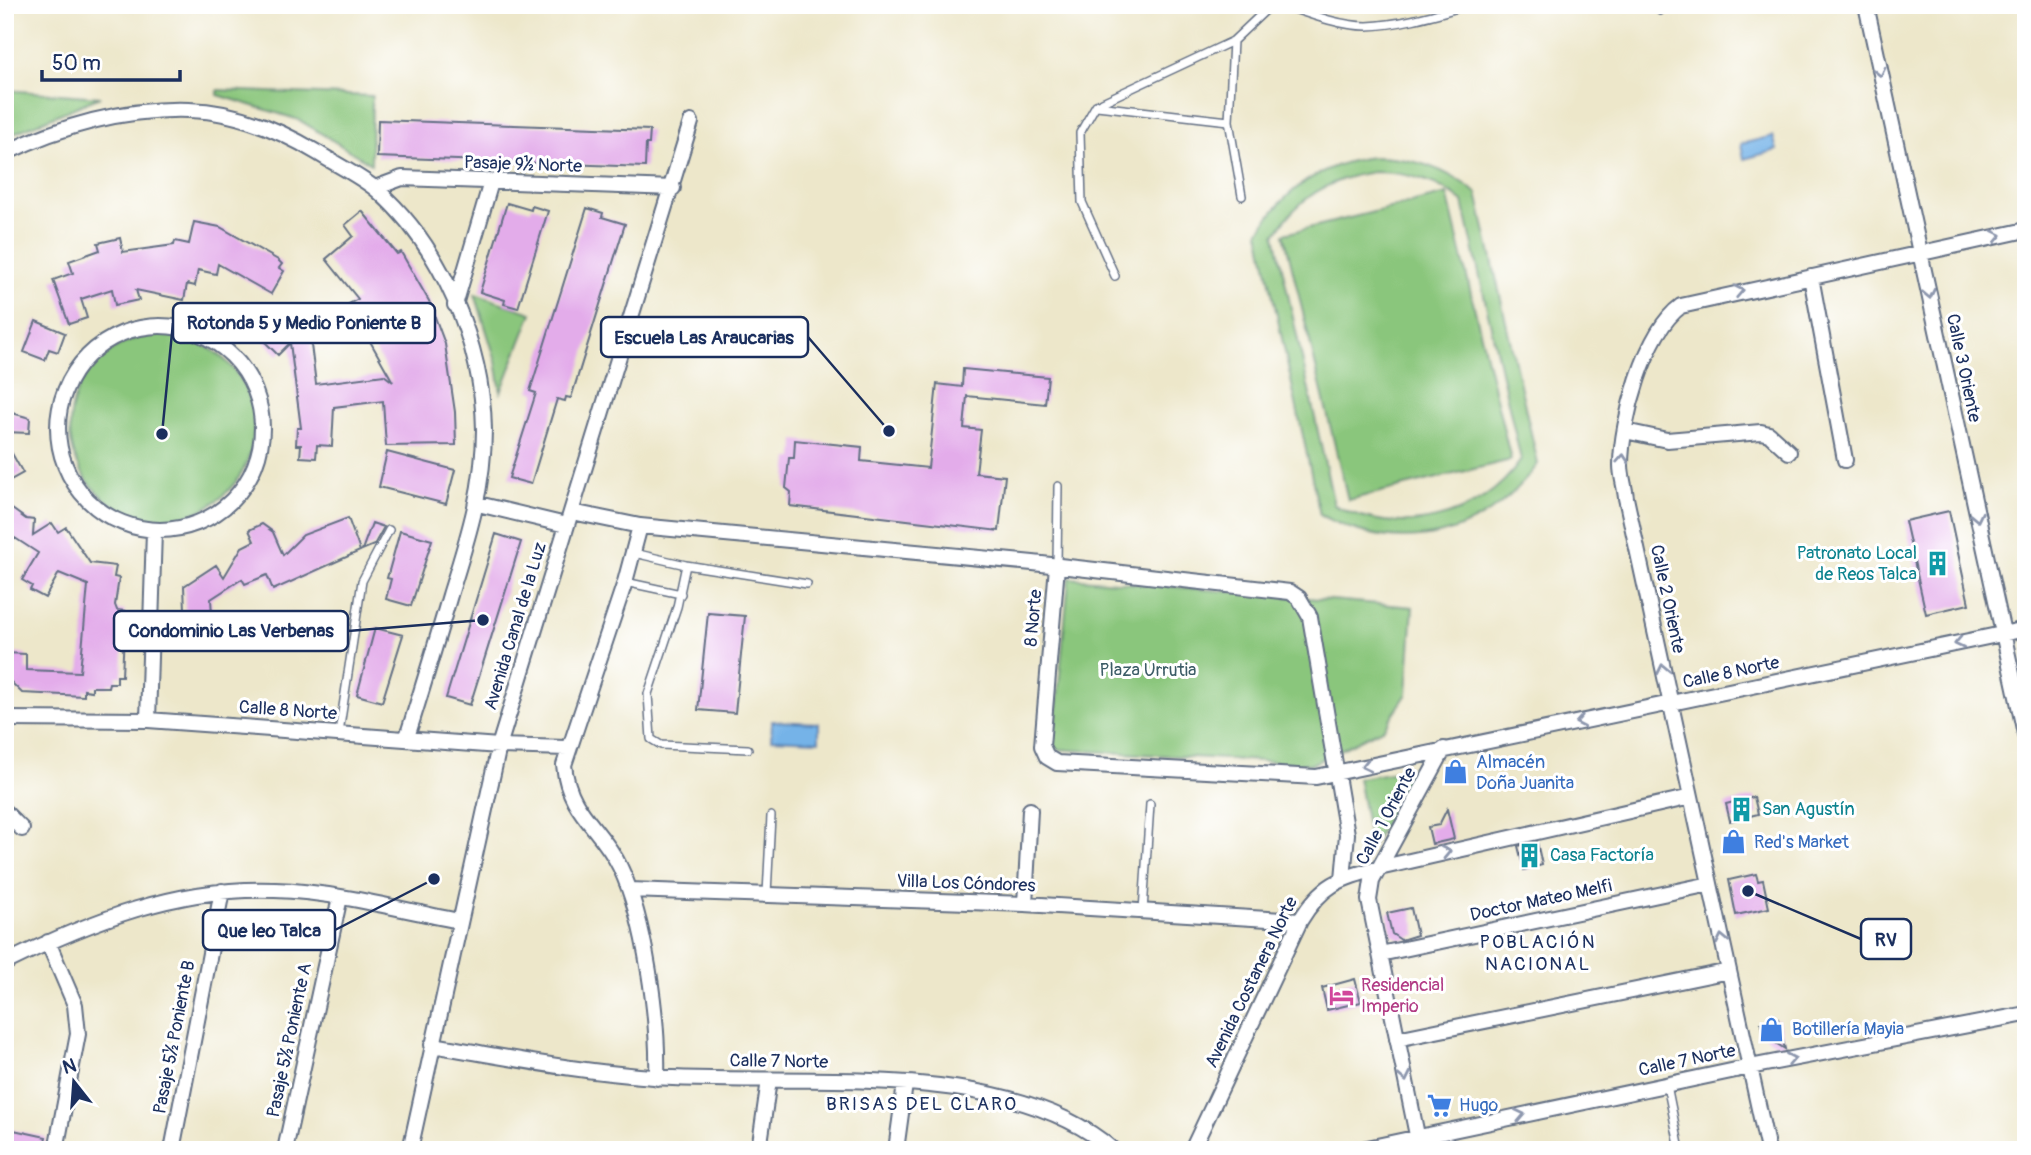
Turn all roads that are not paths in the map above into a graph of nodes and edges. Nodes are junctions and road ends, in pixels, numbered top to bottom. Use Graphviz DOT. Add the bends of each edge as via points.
graph roads {
  1 [pos="1272,5"];
  2 [pos="1283,5"];
  3 [pos="1468,5"];
  4 [pos="1866,5"];
  5 [pos="1233,41"];
  6 [pos="1096,106"];
  7 [pos="1229,121"];
  8 [pos="691,122"];
  9 [pos="5,153"];
  10 [pos="491,182"];
  11 [pos="375,188"];
  12 [pos="673,188"];
  13 [pos="1242,196"];
  14 [pos="2026,230"];
  15 [pos="1920,253"];
  16 [pos="1115,276"];
  17 [pos="1811,277"];
  18 [pos="455,305"];
  19 [pos="1625,431"];
  20 [pos="1789,452"];
  21 [pos="1845,460"];
  22 [pos="1058,486"];
  23 [pos="478,504"];
  24 [pos="569,519"];
  25 [pos="640,526"];
  26 [pos="389,530"];
  27 [pos="154,531"];
  28 [pos="634,553"];
  29 [pos="686,565"];
  30 [pos="1057,566"];
  31 [pos="625,582"];
  32 [pos="807,584"];
  33 [pos="681,593"];
  34 [pos="2026,629"];
  35 [pos="2003,634"];
  36 [pos="1671,704"];
  37 [pos="5,719"];
  38 [pos="148,720"];
  39 [pos="339,733"];
  40 [pos="407,737"];
  41 [pos="2026,738"];
  42 [pos="499,746"];
  43 [pos="567,748"];
  44 [pos="748,749"];
  45 [pos="1444,749"];
  46 [pos="1335,773"];
  47 [pos="1691,797"];
  48 [pos="1150,804"];
  49 [pos="1030,810"];
  50 [pos="5,812"];
  51 [pos="771,817"];
  52 [pos="22,829"];
  53 [pos="1380,867"];
  54 [pos="1343,879"];
  55 [pos="1710,884"];
  56 [pos="630,890"];
  57 [pos="222,891"];
  58 [pos="767,895"];
  59 [pos="340,897"];
  60 [pos="1025,904"];
  61 [pos="1143,912"];
  62 [pos="459,921"];
  63 [pos="1300,921"];
  64 [pos="48,942"];
  65 [pos="1380,954"];
  66 [pos="5,964"];
  67 [pos="1729,971"];
  68 [pos="2026,1014"];
  69 [pos="1397,1039"];
  70 [pos="432,1045"];
  71 [pos="1750,1067"];
  72 [pos="657,1078"];
  73 [pos="769,1080"];
  74 [pos="905,1084"];
  75 [pos="1667,1084"];
  76 [pos="1419,1143"];
  77 [pos="56,1150"];
  78 [pos="172,1150"];
  79 [pos="285,1150"];
  80 [pos="410,1150"];
  81 [pos="759,1150"];
  82 [pos="896,1150"];
  83 [pos="1113,1150"];
  84 [pos="1192,1150"];
  85 [pos="1358,1150"];
  86 [pos="1680,1150"];
  87 [pos="1768,1150"];
  1 -- 5 [label="lane"];
  2 -- 3 [label="lane" via="1366,26"];
  4 -- 15 [label="street, Calle 3 Oriente, one-way"];
  5 -- 6 [label="lane"];
  5 -- 7 [label="lane"];
  6 -- 7 [label="lane"];
  6 -- 16 [label="lane" via="1080,134 1082,202"];
  7 -- 13 [label="lane"];
  8 -- 12 [label="street, Avenida Canal de la Luz"];
  9 -- 11 [label="street" via="59,130 104,118 190,110 260,125 299,142"];
  10 -- 11 [label="street, Pasaje 9½ Norte" via="402,178"];
  10 -- 12 [label="street, Pasaje 9½ Norte"];
  10 -- 18 [label="street"];
  11 -- 18 [label="street" via="438,265"];
  12 -- 24 [label="street, Avenida Canal de la Luz"];
  15 -- 14 [label="street, Calle 2 Oriente, one-way"];
  15 -- 17 [label="street, Calle 2 Oriente"];
  15 -- 35 [label="street, Calle 3 Oriente, one-way"];
  19 -- 17 [label="street, Calle 2 Oriente, one-way" via="1640,372 1656,331 1671,313 1704,299"];
  17 -- 21 [label="street"];
  18 -- 23 [label="street" via="481,394 483,461"];
  19 -- 20 [label="street" via="1667,440 1761,432"];
  36 -- 19 [label="street, Calle 2 Oriente, one-way" via="1626,498 1621,466"];
  22 -- 30 [label="lane"];
  23 -- 24 [label="street, 8 Norte"];
  23 -- 40 [label="street"];
  24 -- 25 [label="street, 8 Norte"];
  24 -- 42 [label="street, Avenida Canal de la Luz"];
  25 -- 28 [label="street"];
  25 -- 30 [label="street, 8 Norte"];
  26 -- 39 [label="lane" via="359,593"];
  27 -- 27 [label="street" via="188,527 219,512 244,488 259,457 263,424 256,391 239,362 222,347 181,328 148,326 115,336 88,355 68,383 58,410 58,439 79,492 100,512 126,525"];
  27 -- 38 [label="street"];
  28 -- 29 [label="lane"];
  28 -- 31 [label="street"];
  29 -- 32 [label="lane"];
  29 -- 33 [label="lane"];
  30 -- 46 [label="street" via="1278,589 1299,598 1310,617"];
  30 -- 46 [label="street, 8 Norte" via="1042,746 1046,757 1057,763 1148,769 1316,777"];
  31 -- 33 [label="lane"];
  31 -- 43 [label="street"];
  33 -- 44 [label="lane" via="648,694 653,743"];
  34 -- 35 [label="street, Calle 8 Norte"];
  35 -- 36 [label="street, Calle 8 Norte, one-way"];
  35 -- 41 [label="street, Calle 3 Oriente"];
  36 -- 45 [label="street, Calle 8 Norte, one-way"];
  36 -- 47 [label="street, Calle 2 Oriente"];
  37 -- 38 [label="street, Calle 8 Norte"];
  38 -- 39 [label="street, Calle 8 Norte"];
  39 -- 40 [label="street, Calle 8 Norte"];
  40 -- 42 [label="street, Calle 8 Norte"];
  42 -- 43 [label="street, Calle 8 Norte"];
  42 -- 62 [label="street, Avenida Canal de la Luz"];
  43 -- 56 [label="street" via="566,786 611,852"];
  45 -- 46 [label="street, 8 Norte, one-way"];
  45 -- 53 [label="street, Calle 1 Oriente"];
  46 -- 54 [label="street" via="1347,834"];
  53 -- 47 [label="street, Avenida Costanera Norte, one-way"];
  47 -- 55 [label="street, Calle 2 Oriente"];
  48 -- 61 [label="lane"];
  49 -- 60 [label="street"];
  50 -- 52 [label="street"];
  51 -- 58 [label="lane"];
  53 -- 54 [label="street, Avenida Costanera Norte"];
  53 -- 65 [label="street, Calle 1 Oriente" via="1369,900"];
  54 -- 63 [label="street, Avenida Costanera Norte" via="1315,897"];
  55 -- 65 [label="street, Doctor Mateo Melfi"];
  67 -- 55 [label="street, Calle 2 Oriente, one-way"];
  56 -- 58 [label="street, Villa Los Cóndores"];
  56 -- 72 [label="street" via="656,1021"];
  57 -- 59 [label="street" via="276,890"];
  57 -- 64 [label="street" via="145,906"];
  57 -- 78 [label="street, Pasaje 5½ Poniente B"];
  58 -- 60 [label="street, Villa Los Cóndores"];
  59 -- 62 [label="street"];
  59 -- 79 [label="street, Pasaje 5½ Poniente A"];
  60 -- 61 [label="street, Villa Los Cóndores"];
  61 -- 63 [label="street, Villa Los Cóndores"];
  62 -- 70 [label="street, Avenida Canal de la Luz"];
  63 -- 84 [label="street, Avenida Costanera Norte"];
  64 -- 66 [label="street"];
  64 -- 77 [label="street" via="78,1019"];
  65 -- 69 [label="street, Calle 1 Oriente"];
  67 -- 69 [label="street"];
  67 -- 71 [label="street, Calle 2 Oriente"];
  71 -- 68 [label="street, Calle 7 Norte, one-way"];
  69 -- 76 [label="street, Calle 1 Oriente, one-way"];
  70 -- 72 [label="street, Calle 7 Norte"];
  70 -- 80 [label="street, Avenida Canal de la Luz"];
  71 -- 75 [label="street, Calle 7 Norte"];
  71 -- 87 [label="street, Calle 2 Oriente"];
  72 -- 73 [label="street, Calle 7 Norte"];
  73 -- 74 [label="street, Calle 7 Norte"];
  73 -- 81 [label="street"];
  74 -- 82 [label="street"];
  74 -- 83 [label="street, Calle 7 Norte" via="1035,1105 1071,1120"];
  76 -- 75 [label="street, Calle 7 Norte, one-way"];
  75 -- 86 [label="lane"];
  76 -- 85 [label="street, Calle 7 Norte"];
}
